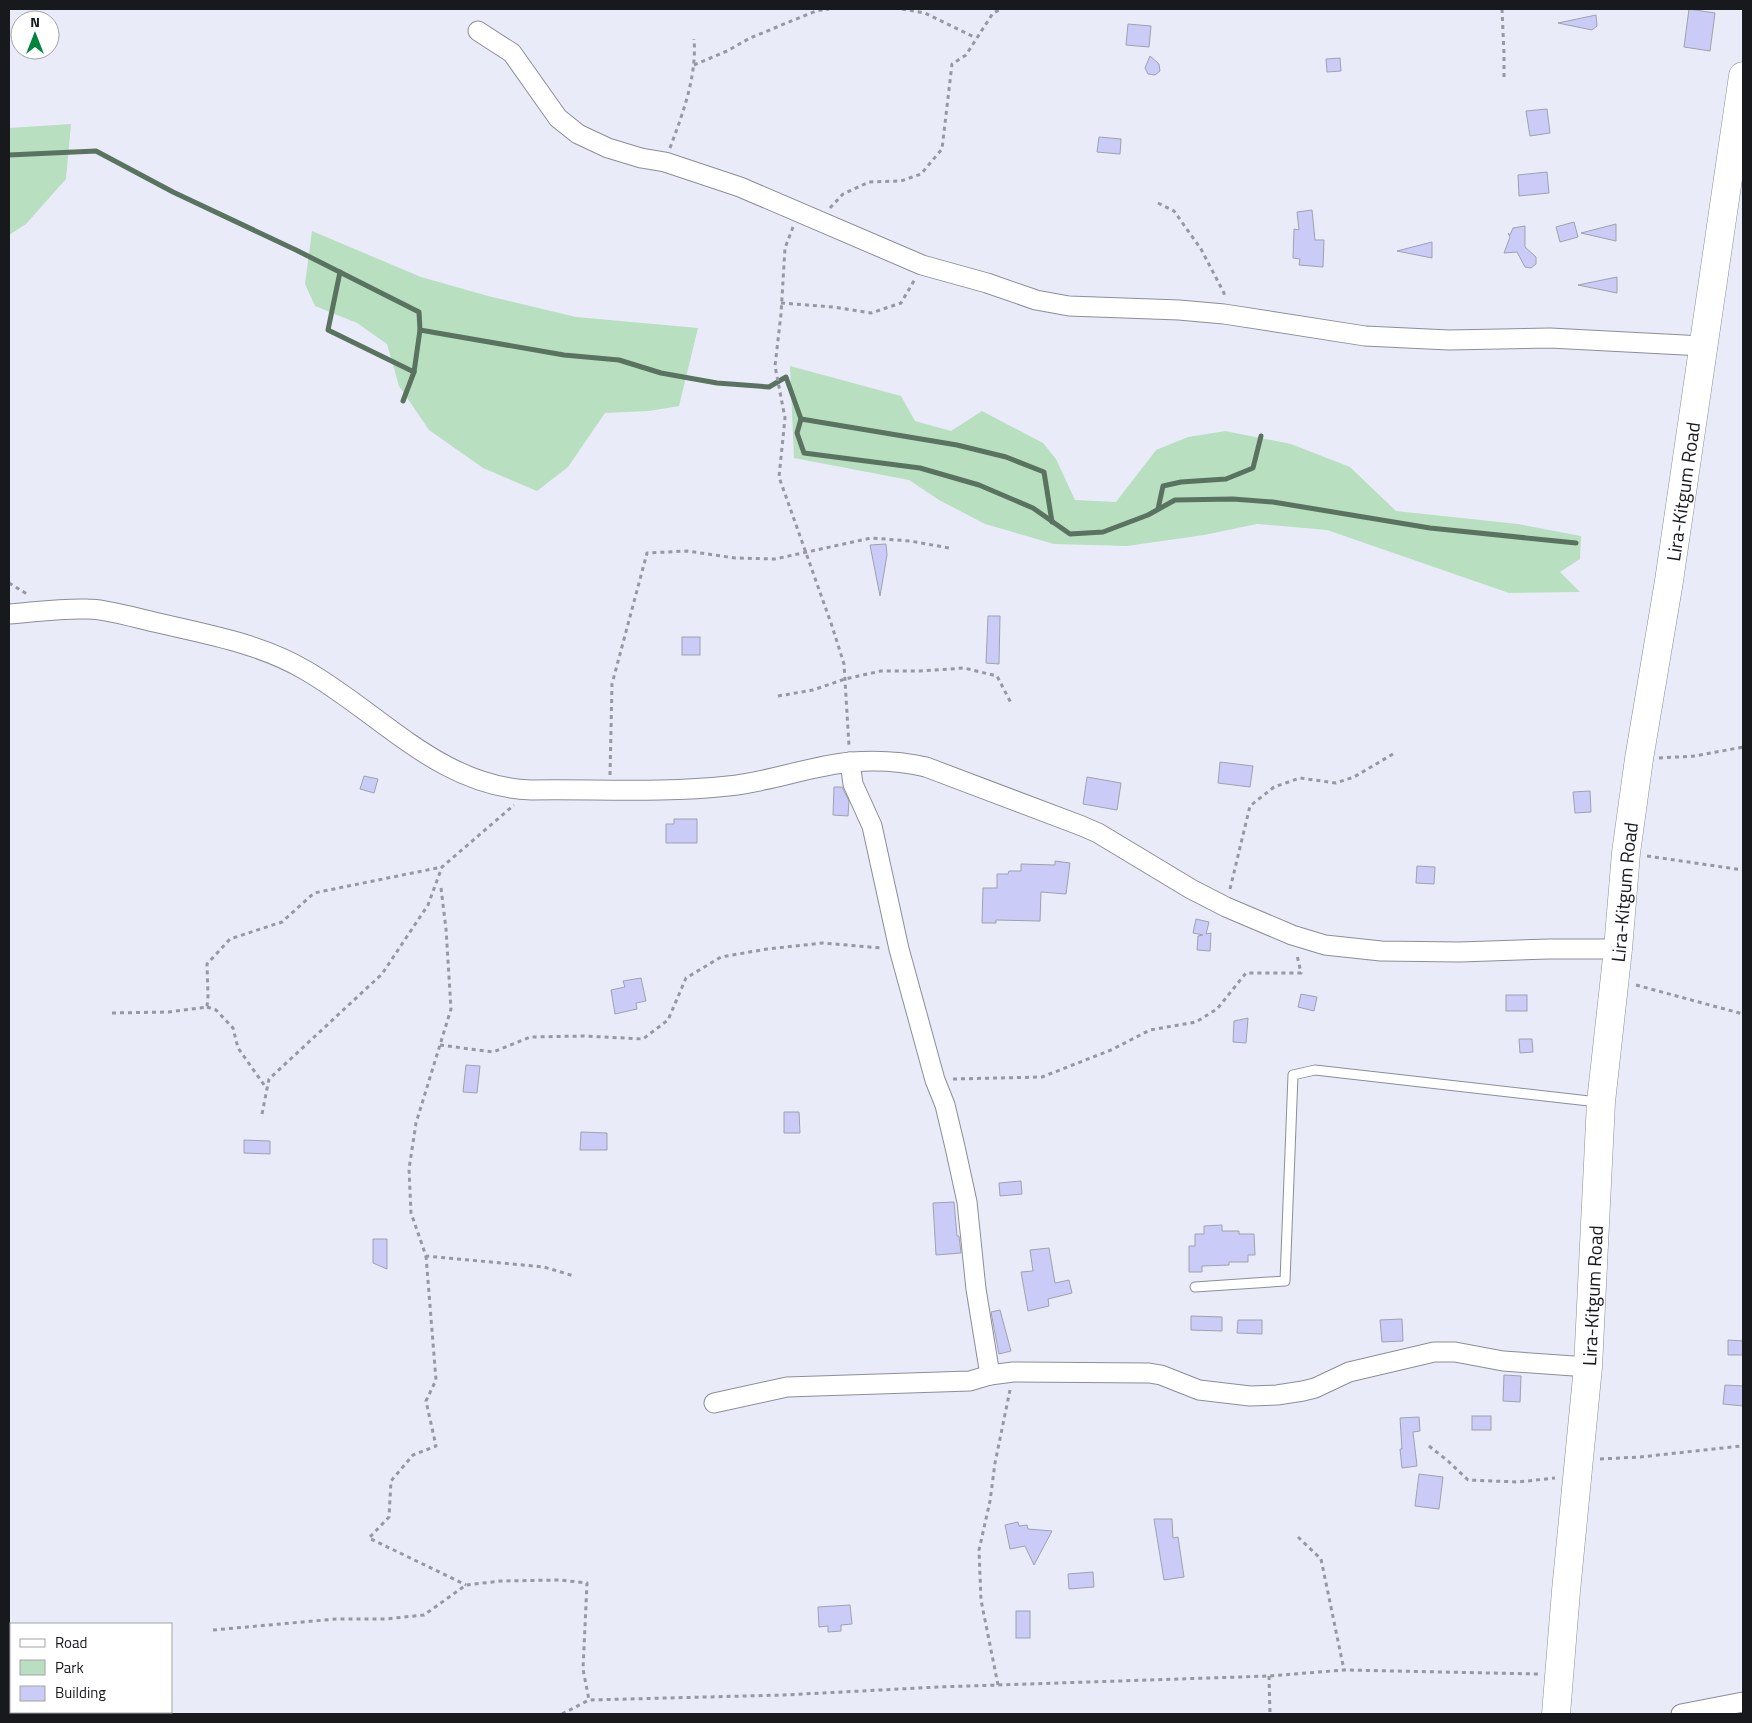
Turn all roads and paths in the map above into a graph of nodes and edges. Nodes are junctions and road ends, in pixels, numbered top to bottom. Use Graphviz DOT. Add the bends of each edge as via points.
graph roads {
  1 [pos="829,9"];
  2 [pos="902,9"];
  3 [pos="1002,9"];
  4 [pos="1502,9"];
  5 [pos="478,32"];
  6 [pos="976,38"];
  7 [pos="694,39"];
  8 [pos="694,65"];
  9 [pos="1743,76"];
  10 [pos="1504,81"];
  11 [pos="665,162"];
  12 [pos="1158,203"];
  13 [pos="799,212"];
  14 [pos="819,220"];
  15 [pos="922,265"];
  16 [pos="782,303"];
  17 [pos="1224,314"];
  18 [pos="1703,346"];
  19 [pos="949,548"];
  20 [pos="805,551"];
  21 [pos="9,614"];
  22 [pos="845,679"];
  23 [pos="778,696"];
  24 [pos="1010,703"];
  25 [pos="1743,747"];
  26 [pos="1393,754"];
  27 [pos="1639,759"];
  28 [pos="850,762"];
  29 [pos="531,790"];
  30 [pos="609,790"];
  31 [pos="1626,853"];
  32 [pos="442,867"];
  33 [pos="1743,870"];
  34 [pos="441,888"];
  35 [pos="1226,907"];
  36 [pos="1292,935"];
  37 [pos="899,949"];
  38 [pos="1618,949"];
  39 [pos="1614,985"];
  40 [pos="207,1007"];
  41 [pos="112,1013"];
  42 [pos="1743,1014"];
  43 [pos="440,1045"];
  44 [pos="935,1080"];
  45 [pos="267,1090"];
  46 [pos="1601,1102"];
  47 [pos="262,1114"];
  48 [pos="426,1256"];
  49 [pos="574,1276"];
  50 [pos="1196,1287"];
  51 [pos="1588,1368"];
  52 [pos="1013,1372"];
  53 [pos="990,1375"];
  54 [pos="714,1403"];
  55 [pos="1743,1444"];
  56 [pos="1429,1446"];
  57 [pos="1578,1468"];
  58 [pos="1298,1537"];
  59 [pos="466,1585"];
  60 [pos="213,1630"];
  61 [pos="1344,1670"];
  62 [pos="1559,1675"];
  63 [pos="1269,1676"];
  64 [pos="998,1685"];
  65 [pos="589,1700"];
  66 [pos="1743,1702"];
  67 [pos="562,1714"];
  68 [pos="1270,1714"];
  69 [pos="1556,1714"];
  70 [pos="1681,1714"];
  1 -- 8 [label="path" via="816,11 750,38"];
  2 -- 6 [label="path" via="925,13"];
  3 -- 6 [label="path" via="993,13"];
  4 -- 10 [label="path"];
  5 -- 11 [label="street" via="512,53 558,118 578,134 608,148"];
  6 -- 14 [label="path" via="966,55 952,64 942,149 921,174 901,181 869,182 843,194"];
  7 -- 8 [label="path"];
  8 -- 11 [label="path" via="684,108"];
  9 -- 18 [label="main road, Lira-Kitgum Road"];
  11 -- 13 [label="street" via="740,187"];
  12 -- 17 [label="path" via="1174,211 1201,249 1224,293"];
  13 -- 14 [label="street"];
  13 -- 16 [label="path" via="785,248"];
  14 -- 15 [label="street"];
  15 -- 16 [label="path" via="901,303 871,313"];
  15 -- 17 [label="street" via="1036,300 1069,306"];
  16 -- 20 [label="path" via="775,366 785,418 779,477"];
  17 -- 18 [label="street" via="1365,336 1449,340 1550,338"];
  18 -- 27 [label="main road, Lira-Kitgum Road"];
  19 -- 20 [label="path" via="871,538"];
  20 -- 22 [label="path" via="844,664"];
  20 -- 30 [label="path" via="775,559 735,558 687,551 647,553 612,684"];
  21 -- 29 [label="street" via="90,609 238,642 311,673 425,755 476,780 511,789"];
  22 -- 23 [label="path" via="813,690"];
  22 -- 24 [label="path" via="881,671 964,668 997,676"];
  22 -- 28 [label="path"];
  25 -- 27 [label="path" via="1695,756"];
  26 -- 35 [label="path" via="1354,777 1336,783 1300,778 1274,787 1250,806"];
  27 -- 31 [label="main road, Lira-Kitgum Road"];
  28 -- 30 [label="street" via="729,786"];
  28 -- 35 [label="street" via="888,761 926,768 1082,826"];
  28 -- 37 [label="street" via="853,784 872,826"];
  29 -- 30 [label="street"];
  29 -- 32 [label="path"];
  31 -- 33 [label="path"];
  31 -- 38 [label="main road, Lira-Kitgum Road"];
  32 -- 40 [label="path" via="314,893 282,922 230,939 207,964"];
  32 -- 45 [label="path" via="428,905 382,974 269,1079"];
  34 -- 43 [label="path" via="451,1008"];
  35 -- 36 [label="street"];
  36 -- 38 [label="street" via="1325,944 1381,951"];
  36 -- 44 [label="path" via="1301,973 1246,973 1217,1008 1196,1022 1150,1030 1111,1050 1042,1077"];
  37 -- 43 [label="path" via="823,943 721,957 686,978 668,1020 644,1039 530,1037 493,1052"];
  37 -- 44 [label="street"];
  38 -- 39 [label="main road, Lira-Kitgum Road"];
  39 -- 42 [label="path" via="1626,982"];
  39 -- 46 [label="main road, Lira-Kitgum Road"];
  40 -- 41 [label="path" via="169,1012"];
  40 -- 45 [label="path" via="216,1010 234,1028 238,1048"];
  43 -- 48 [label="path" via="416,1123 409,1169 411,1213"];
  44 -- 53 [label="street" via="945,1105 967,1202 976,1290"];
  45 -- 47 [label="path"];
  46 -- 50 [label="lane" via="1316,1070 1293,1075 1284,1281"];
  46 -- 51 [label="main road, Lira-Kitgum Road"];
  48 -- 49 [label="path" via="544,1267"];
  48 -- 59 [label="path" via="436,1380 426,1401 436,1446 413,1454 391,1481 389,1517 369,1538"];
  51 -- 52 [label="street" via="1434,1352 1349,1372 1303,1391 1250,1396 1199,1390 1169,1377 1148,1373"];
  51 -- 57 [label="main road, Lira-Kitgum Road"];
  52 -- 53 [label="street"];
  52 -- 64 [label="path" via="979,1550 981,1600"];
  53 -- 54 [label="street" via="963,1381 787,1387"];
  55 -- 57 [label="path"];
  56 -- 57 [label="path" via="1468,1480 1518,1482"];
  57 -- 62 [label="main road, Lira-Kitgum Road"];
  58 -- 61 [label="path" via="1321,1559"];
  59 -- 60 [label="path" via="424,1615"];
  59 -- 65 [label="path" via="560,1580 587,1583 583,1669"];
  61 -- 62 [label="path"];
  61 -- 63 [label="path"];
  62 -- 69 [label="main road, Lira-Kitgum Road"];
  63 -- 64 [label="path"];
  63 -- 68 [label="path"];
  64 -- 65 [label="path"];
  65 -- 67 [label="path"];
  66 -- 70 [label="street"];
}
